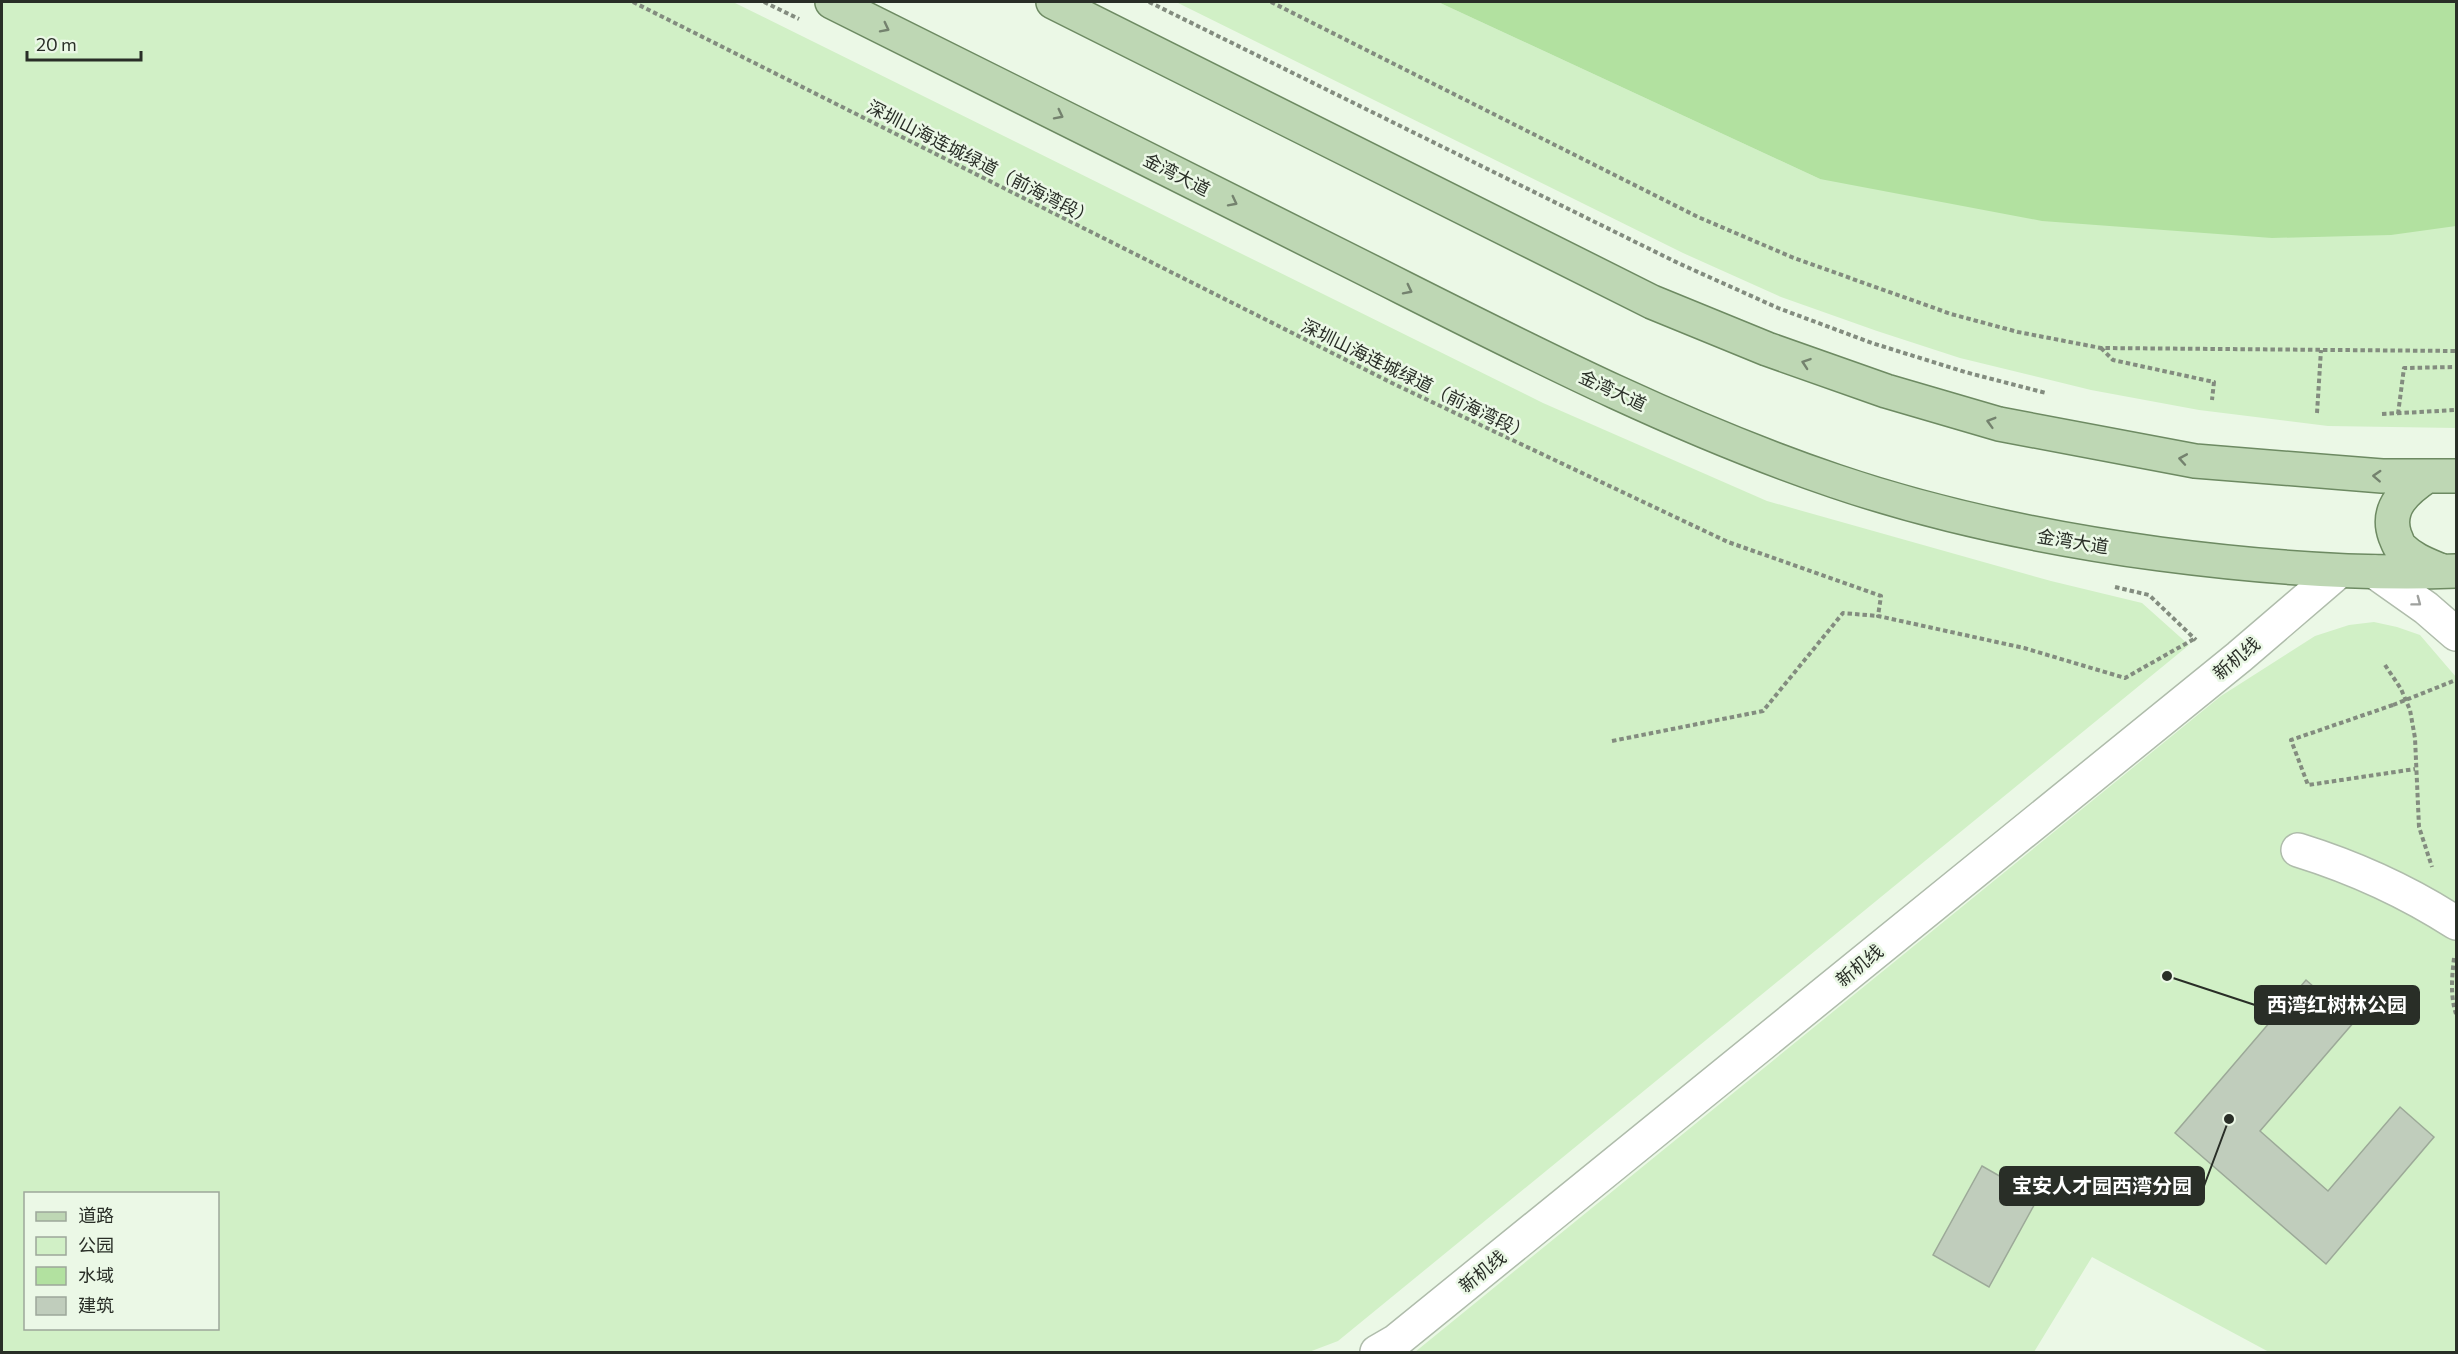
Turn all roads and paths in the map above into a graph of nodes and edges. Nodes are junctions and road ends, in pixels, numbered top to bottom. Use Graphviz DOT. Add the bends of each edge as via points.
graph roads {
  1 [pos="633,2"];
  2 [pos="832,2"];
  3 [pos="1053,2"];
  4 [pos="1149,2"];
  5 [pos="1271,2"];
  6 [pos="2101,348"];
  7 [pos="2321,350"];
  8 [pos="2457,351"];
  9 [pos="2457,367"];
  10 [pos="2054,395"];
  11 [pos="2212,400"];
  12 [pos="2457,410"];
  13 [pos="2317,413"];
  14 [pos="2382,414"];
  15 [pos="2398,414"];
  16 [pos="2442,476"];
  17 [pos="2338,572"];
  18 [pos="2375,572"];
  19 [pos="2451,572"];
  20 [pos="1878,616"];
  21 [pos="2457,634"];
  22 [pos="2194,639"];
  23 [pos="2385,665"];
  24 [pos="2457,680"];
  25 [pos="1612,741"];
  26 [pos="2415,770"];
  27 [pos="2298,850"];
  28 [pos="2452,921"];
  29 [pos="2457,1014"];
  30 [pos="1377,1353"];
  1 -- 20 [label="path, 深圳山海连城绿道（前海湾段）" via="1521,446 1728,542 1881,596"];
  2 -- 17 [label="main road, 金湾大道, one-way" via="1563,368 1754,451 1837,482 2018,532 2246,565"];
  16 -- 3 [label="main road, one-way" via="2382,476 2195,461 1999,424 1886,391 1767,349 1652,302"];
  4 -- 10 [label="path" via="1678,263 1778,308 1872,343"];
  5 -- 6 [label="path" via="1698,217 1794,258 1951,314"];
  6 -- 7 [label="path"];
  6 -- 11 [label="path" via="2113,360 2214,382"];
  7 -- 8 [label="path"];
  7 -- 13 [label="path"];
  9 -- 15 [label="path" via="2404,368"];
  12 -- 15 [label="path"];
  14 -- 15 [label="path"];
  16 -- 19 [label="main road" via="2408,489 2394,508 2392,528 2400,547 2417,560"];
  17 -- 18 [label="main road, 金湾大道"];
  17 -- 30 [label="street, 新机线" via="2239,657"];
  18 -- 19 [label="main road, 金湾大道"];
  18 -- 21 [label="street, one-way"];
  20 -- 22 [label="path" via="2024,648 2125,678"];
  20 -- 25 [label="path" via="1843,613 1763,711"];
  23 -- 26 [label="path" via="2410,710"];
  24 -- 26 [label="path, bridge" via="2291,740 2308,785"];
  26 -- 28 [label="path" via="2419,827"];
  27 -- 28 [label="street" via="2388,883"];
  28 -- 29 [label="path" via="2455,948 2451,984"];
}
